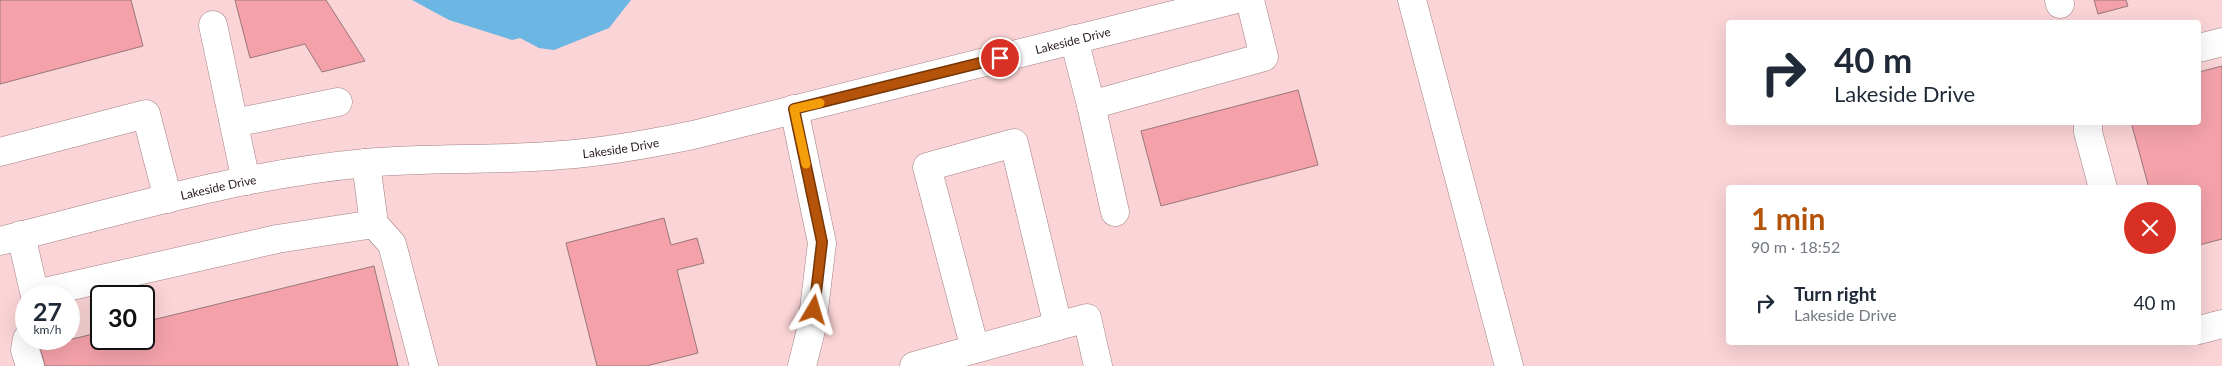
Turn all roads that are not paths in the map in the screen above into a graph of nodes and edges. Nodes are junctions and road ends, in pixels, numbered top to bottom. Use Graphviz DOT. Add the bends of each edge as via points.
graph roads {
  1 [pos="1233,0"];
  2 [pos="1250,0"];
  3 [pos="1412,0"];
  4 [pos="213,25"];
  5 [pos="1074,40"];
  6 [pos="2222,42"];
  7 [pos="2201,47"];
  8 [pos="338,102"];
  9 [pos="1091,105"];
  10 [pos="794,109"];
  11 [pos="234,123"];
  12 [pos="2088,125"];
  13 [pos="0,152"];
  14 [pos="366,163"];
  15 [pos="246,181"];
  16 [pos="2102,185"];
  17 [pos="168,199"];
  18 [pos="1116,212"];
  19 [pos="374,224"];
  20 [pos="11,238"];
  21 [pos="32,285"];
  22 [pos="79,285"];
  23 [pos="2222,324"];
  24 [pos="1058,326"];
  25 [pos="2201,329"];
  26 [pos="974,349"];
  27 [pos="25,350"];
  28 [pos="30,366"];
  29 [pos="424,366"];
  30 [pos="802,366"];
  31 [pos="914,366"];
  32 [pos="1098,366"];
  33 [pos="1509,366"];
  1 -- 5 [label="street, Lakeside Drive"];
  2 -- 9 [label="street" via="1264,58"];
  3 -- 33 [label="street"];
  4 -- 11 [label="street"];
  5 -- 9 [label="street"];
  5 -- 10 [label="street, Lakeside Drive"];
  6 -- 7 [label="street"];
  8 -- 11 [label="street"];
  9 -- 18 [label="street"];
  10 -- 14 [label="street, Lakeside Drive" via="620,149 560,156"];
  10 -- 30 [label="street" via="822,242 812,326"];
  11 -- 15 [label="street"];
  12 -- 16 [label="street"];
  13 -- 17 [label="street" via="146,114"];
  14 -- 15 [label="street, Lakeside Drive"];
  14 -- 19 [label="street"];
  15 -- 17 [label="street, Lakeside Drive"];
  17 -- 20 [label="street, Lakeside Drive"];
  19 -- 22 [label="street" via="278,239"];
  19 -- 29 [label="street" via="392,244"];
  20 -- 21 [label="street"];
  23 -- 25 [label="street"];
  24 -- 26 [label="street"];
  24 -- 26 [label="street" via="1014,144 927,166"];
  24 -- 32 [label="street" via="1087,318"];
  26 -- 31 [label="street"];
  27 -- 28 [label="street"];
}
